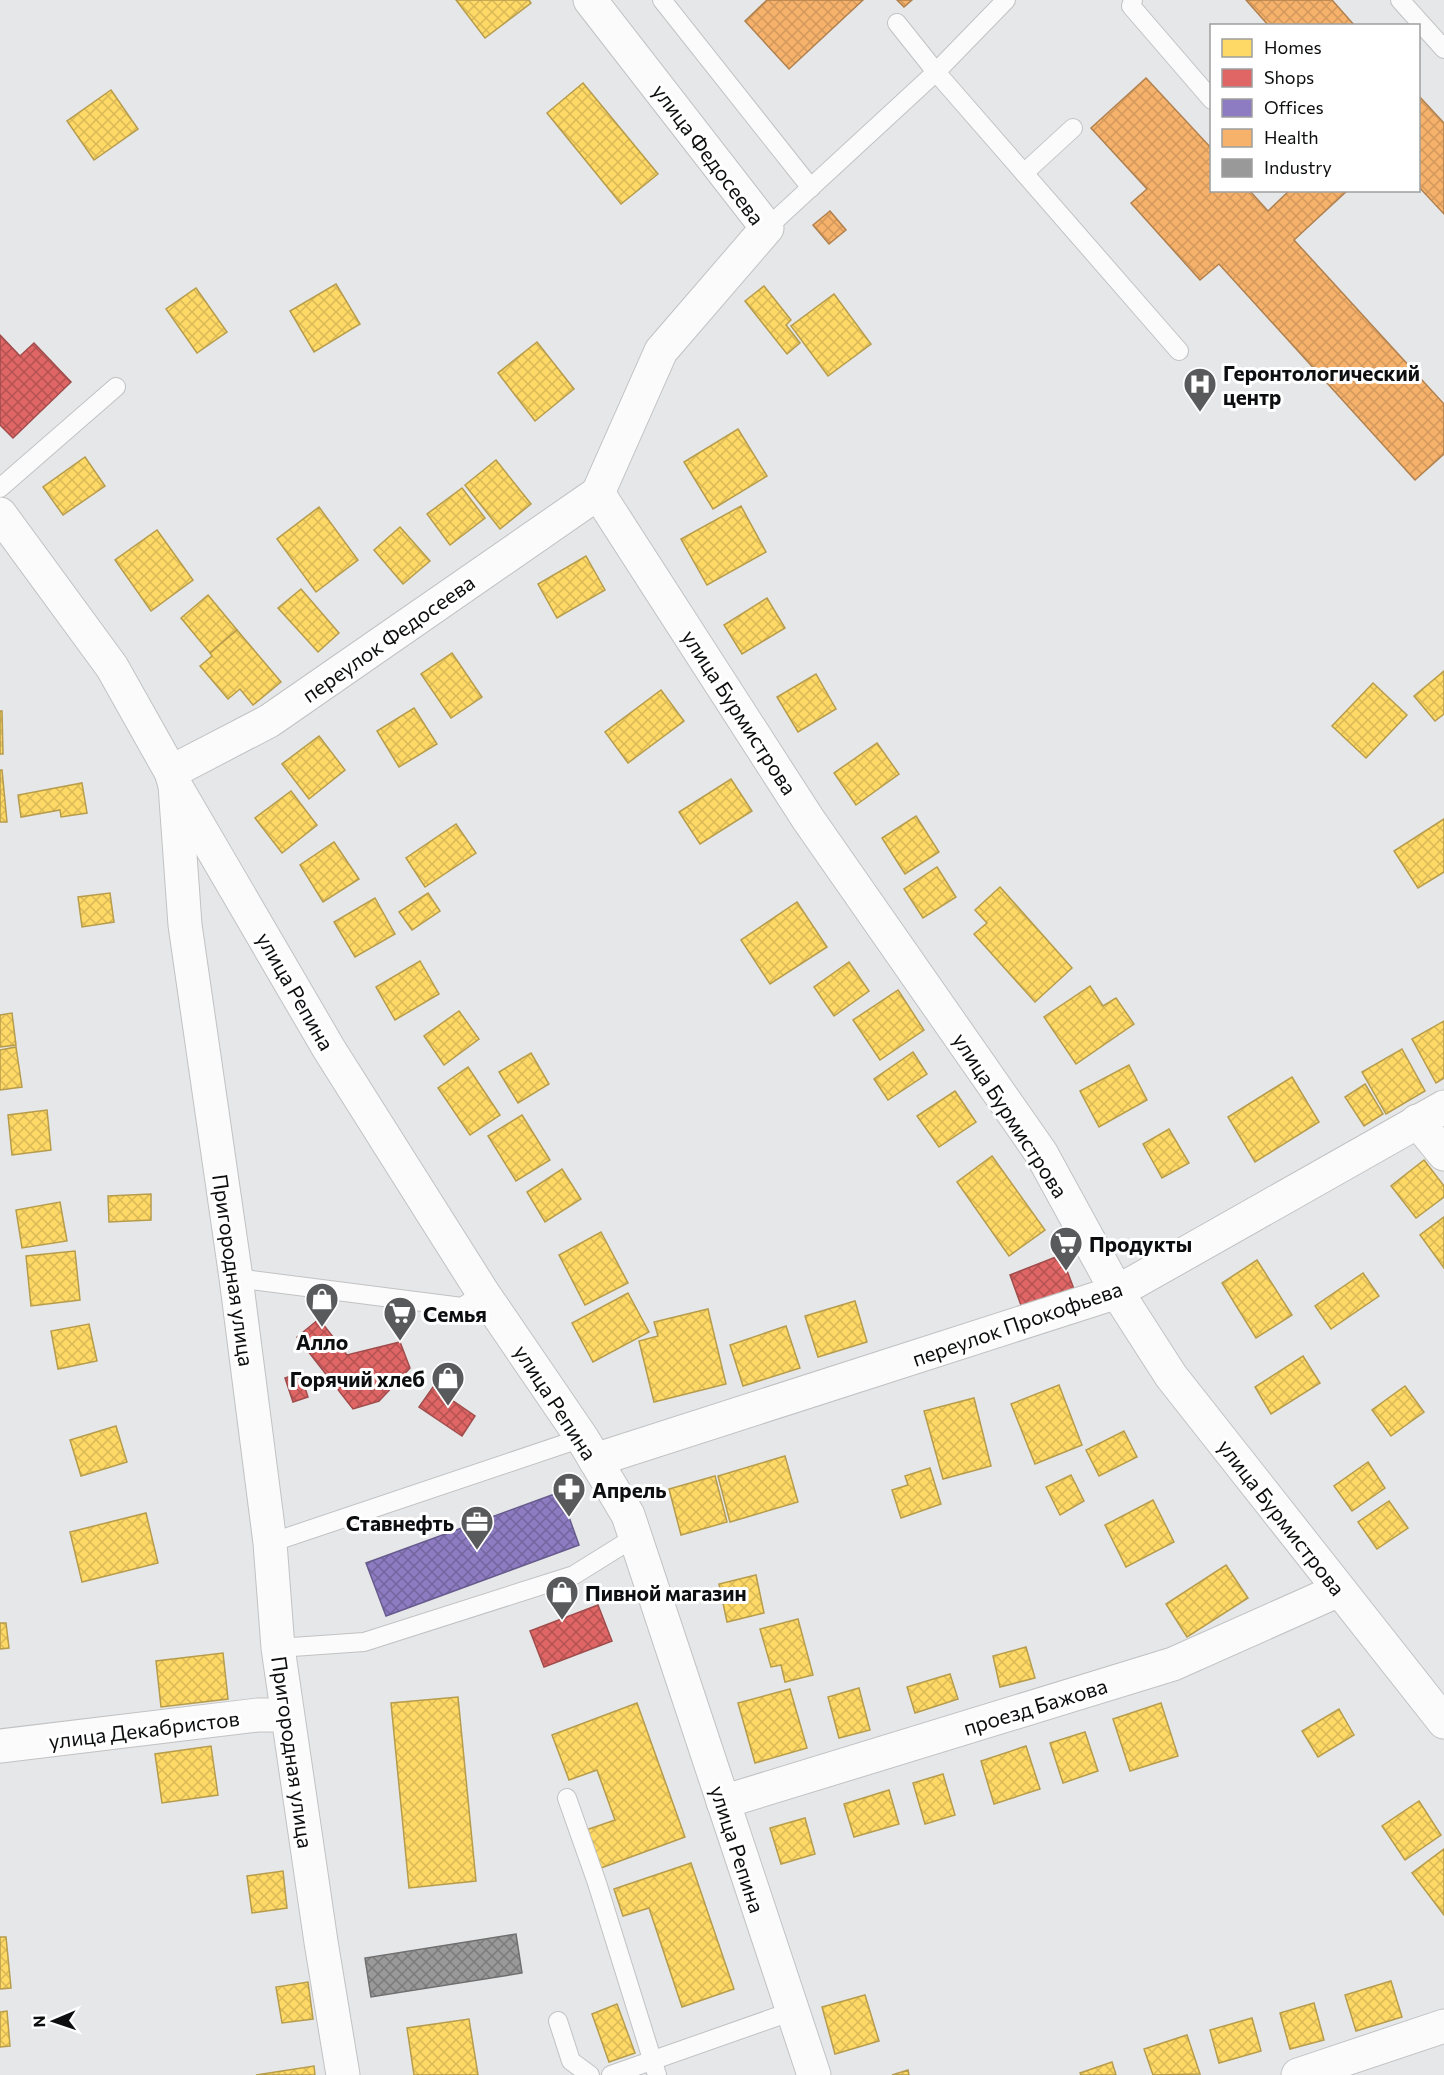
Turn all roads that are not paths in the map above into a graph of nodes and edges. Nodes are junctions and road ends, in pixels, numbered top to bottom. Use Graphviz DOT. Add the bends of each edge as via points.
graph roads {
  1 [pos="590,0"];
  2 [pos="662,0"];
  3 [pos="1006,0"];
  4 [pos="1133,0"];
  5 [pos="1400,0"];
  6 [pos="897,23"];
  7 [pos="1444,49"];
  8 [pos="936,72"];
  9 [pos="1210,98"];
  10 [pos="1073,128"];
  11 [pos="1024,173"];
  12 [pos="810,188"];
  13 [pos="767,228"];
  14 [pos="1179,351"];
  15 [pos="116,387"];
  16 [pos="0,488"];
  17 [pos="598,493"];
  18 [pos="0,514"];
  19 [pos="173,778"];
  20 [pos="1430,1114"];
  21 [pos="1444,1154"];
  22 [pos="236,1278"];
  23 [pos="1117,1292"];
  24 [pos="483,1293"];
  25 [pos="588,1449"];
  26 [pos="635,1537"];
  27 [pos="270,1543"];
  28 [pos="1339,1590"];
  29 [pos="278,1648"];
  30 [pos="287,1715"];
  31 [pos="1444,1722"];
  32 [pos="0,1746"];
  33 [pos="567,1798"];
  34 [pos="723,1802"];
  35 [pos="792,2011"];
  36 [pos="558,2021"];
  37 [pos="1444,2026"];
  38 [pos="654,2068"];
  39 [pos="343,2075"];
  40 [pos="590,2075"];
  41 [pos="611,2075"];
  42 [pos="814,2075"];
  43 [pos="1298,2075"];
  1 -- 13 [label="street, улица Федосеева"];
  2 -- 12 [label="lane"];
  3 -- 8 [label="lane"];
  4 -- 9 [label="lane" via="1131,6"];
  5 -- 7 [label="lane"];
  6 -- 8 [label="lane"];
  8 -- 11 [label="lane"];
  8 -- 12 [label="lane"];
  10 -- 11 [label="lane"];
  11 -- 14 [label="lane"];
  12 -- 13 [label="lane"];
  13 -- 17 [label="street, улица Федосеева" via="661,351"];
  15 -- 16 [label="lane"];
  17 -- 19 [label="street, переулок Федосеева" via="269,721"];
  17 -- 23 [label="street, улица Бурмистрова" via="808,819 1041,1153"];
  18 -- 19 [label="street, Пригородная улица" via="112,668"];
  19 -- 22 [label="street, Пригородная улица" via="185,925"];
  19 -- 24 [label="street, улица Репина" via="329,1049"];
  20 -- 21 [label="street"];
  20 -- 23 [label="street, переулок Прокофьева"];
  22 -- 24 [label="lane" via="462,1307"];
  22 -- 27 [label="street, Пригородная улица"];
  23 -- 25 [label="street, переулок Прокофьева"];
  23 -- 28 [label="street, улица Бурмистрова" via="1171,1376"];
  24 -- 25 [label="street, улица Репина"];
  25 -- 26 [label="street, улица Репина" via="628,1515"];
  25 -- 27 [label="lane"];
  26 -- 29 [label="lane" via="574,1575 364,1642"];
  26 -- 34 [label="street, улица Репина"];
  27 -- 29 [label="street, Пригородная улица"];
  28 -- 31 [label="street, улица Бурмистрова"];
  28 -- 34 [label="street, проезд Бажова" via="1173,1664"];
  29 -- 30 [label="street, Пригородная улица"];
  30 -- 32 [label="street, улица Декабристов" via="248,1716"];
  30 -- 39 [label="street, Пригородная улица"];
  33 -- 38 [label="lane"];
  34 -- 35 [label="street, улица Репина"];
  35 -- 38 [label="lane"];
  35 -- 42 [label="street, улица Репина"];
  36 -- 40 [label="lane" via="571,2061"];
  37 -- 43 [label="street"];
  38 -- 41 [label="lane"];
}
